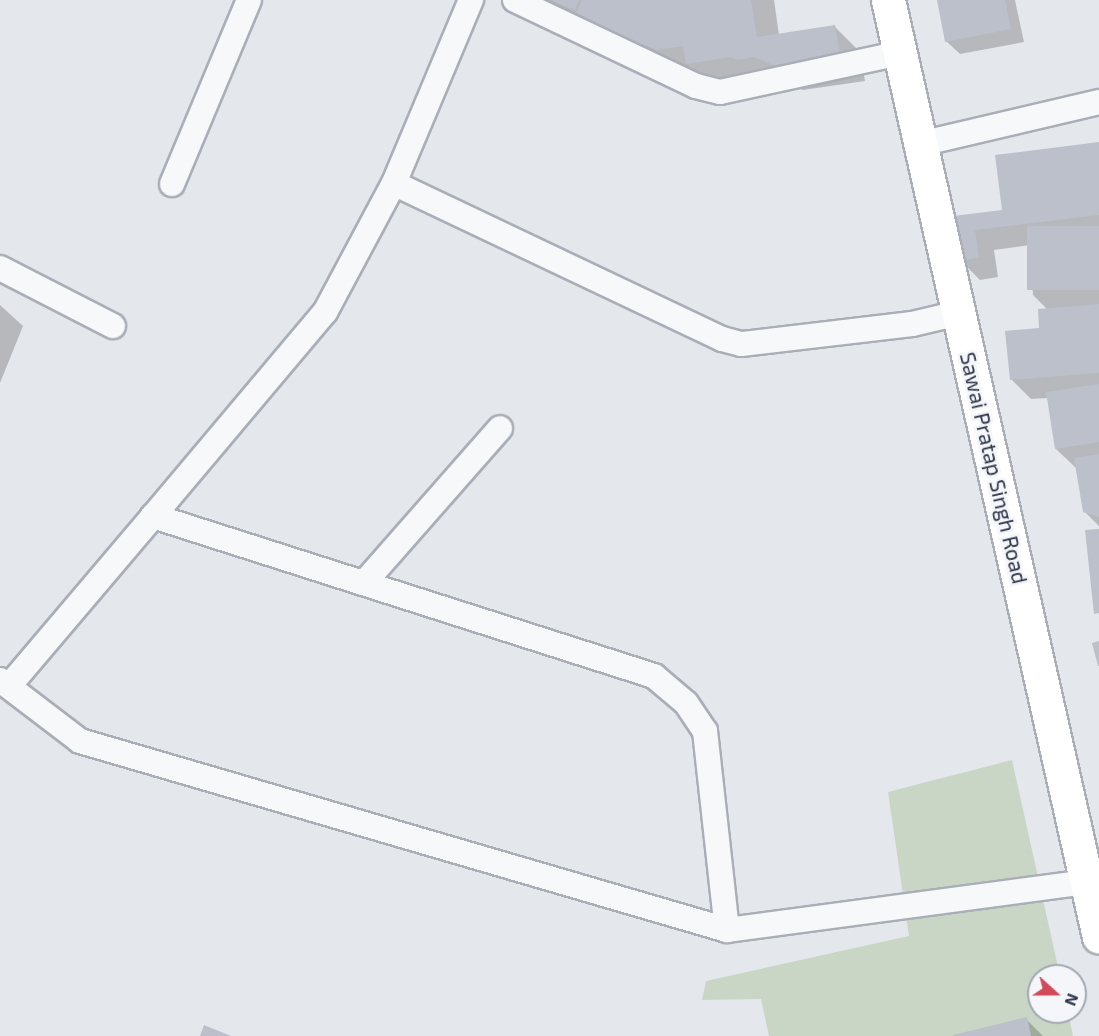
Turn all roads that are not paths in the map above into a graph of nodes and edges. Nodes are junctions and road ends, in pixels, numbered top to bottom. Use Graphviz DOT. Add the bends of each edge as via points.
graph roads {
  1 [pos="249,0"];
  2 [pos="471,0"];
  3 [pos="515,0"];
  4 [pos="888,0"];
  5 [pos="900,53"];
  6 [pos="1099,102"];
  7 [pos="920,144"];
  8 [pos="394,183"];
  9 [pos="172,184"];
  10 [pos="0,268"];
  11 [pos="959,313"];
  12 [pos="113,326"];
  13 [pos="500,428"];
  14 [pos="153,516"];
  15 [pos="364,583"];
  16 [pos="4,683"];
  17 [pos="1087,882"];
  18 [pos="727,930"];
  19 [pos="1099,937"];
  1 -- 9 [label="street"];
  2 -- 8 [label="street"];
  3 -- 5 [label="street" via="696,86 720,92"];
  4 -- 5 [label="street, Sawai Pratap Singh Road"];
  5 -- 7 [label="street, Sawai Pratap Singh Road"];
  6 -- 7 [label="street"];
  7 -- 11 [label="street, Sawai Pratap Singh Road"];
  8 -- 11 [label="street" via="722,339 741,344 912,324"];
  8 -- 14 [label="street" via="325,312"];
  10 -- 12 [label="street"];
  11 -- 17 [label="street, Sawai Pratap Singh Road"];
  13 -- 15 [label="street"];
  14 -- 15 [label="street"];
  14 -- 16 [label="street"];
  15 -- 18 [label="street" via="654,676 686,703 705,731"];
  16 -- 18 [label="street" via="80,741"];
  17 -- 18 [label="street"];
  17 -- 19 [label="street, Sawai Pratap Singh Road"];
}
